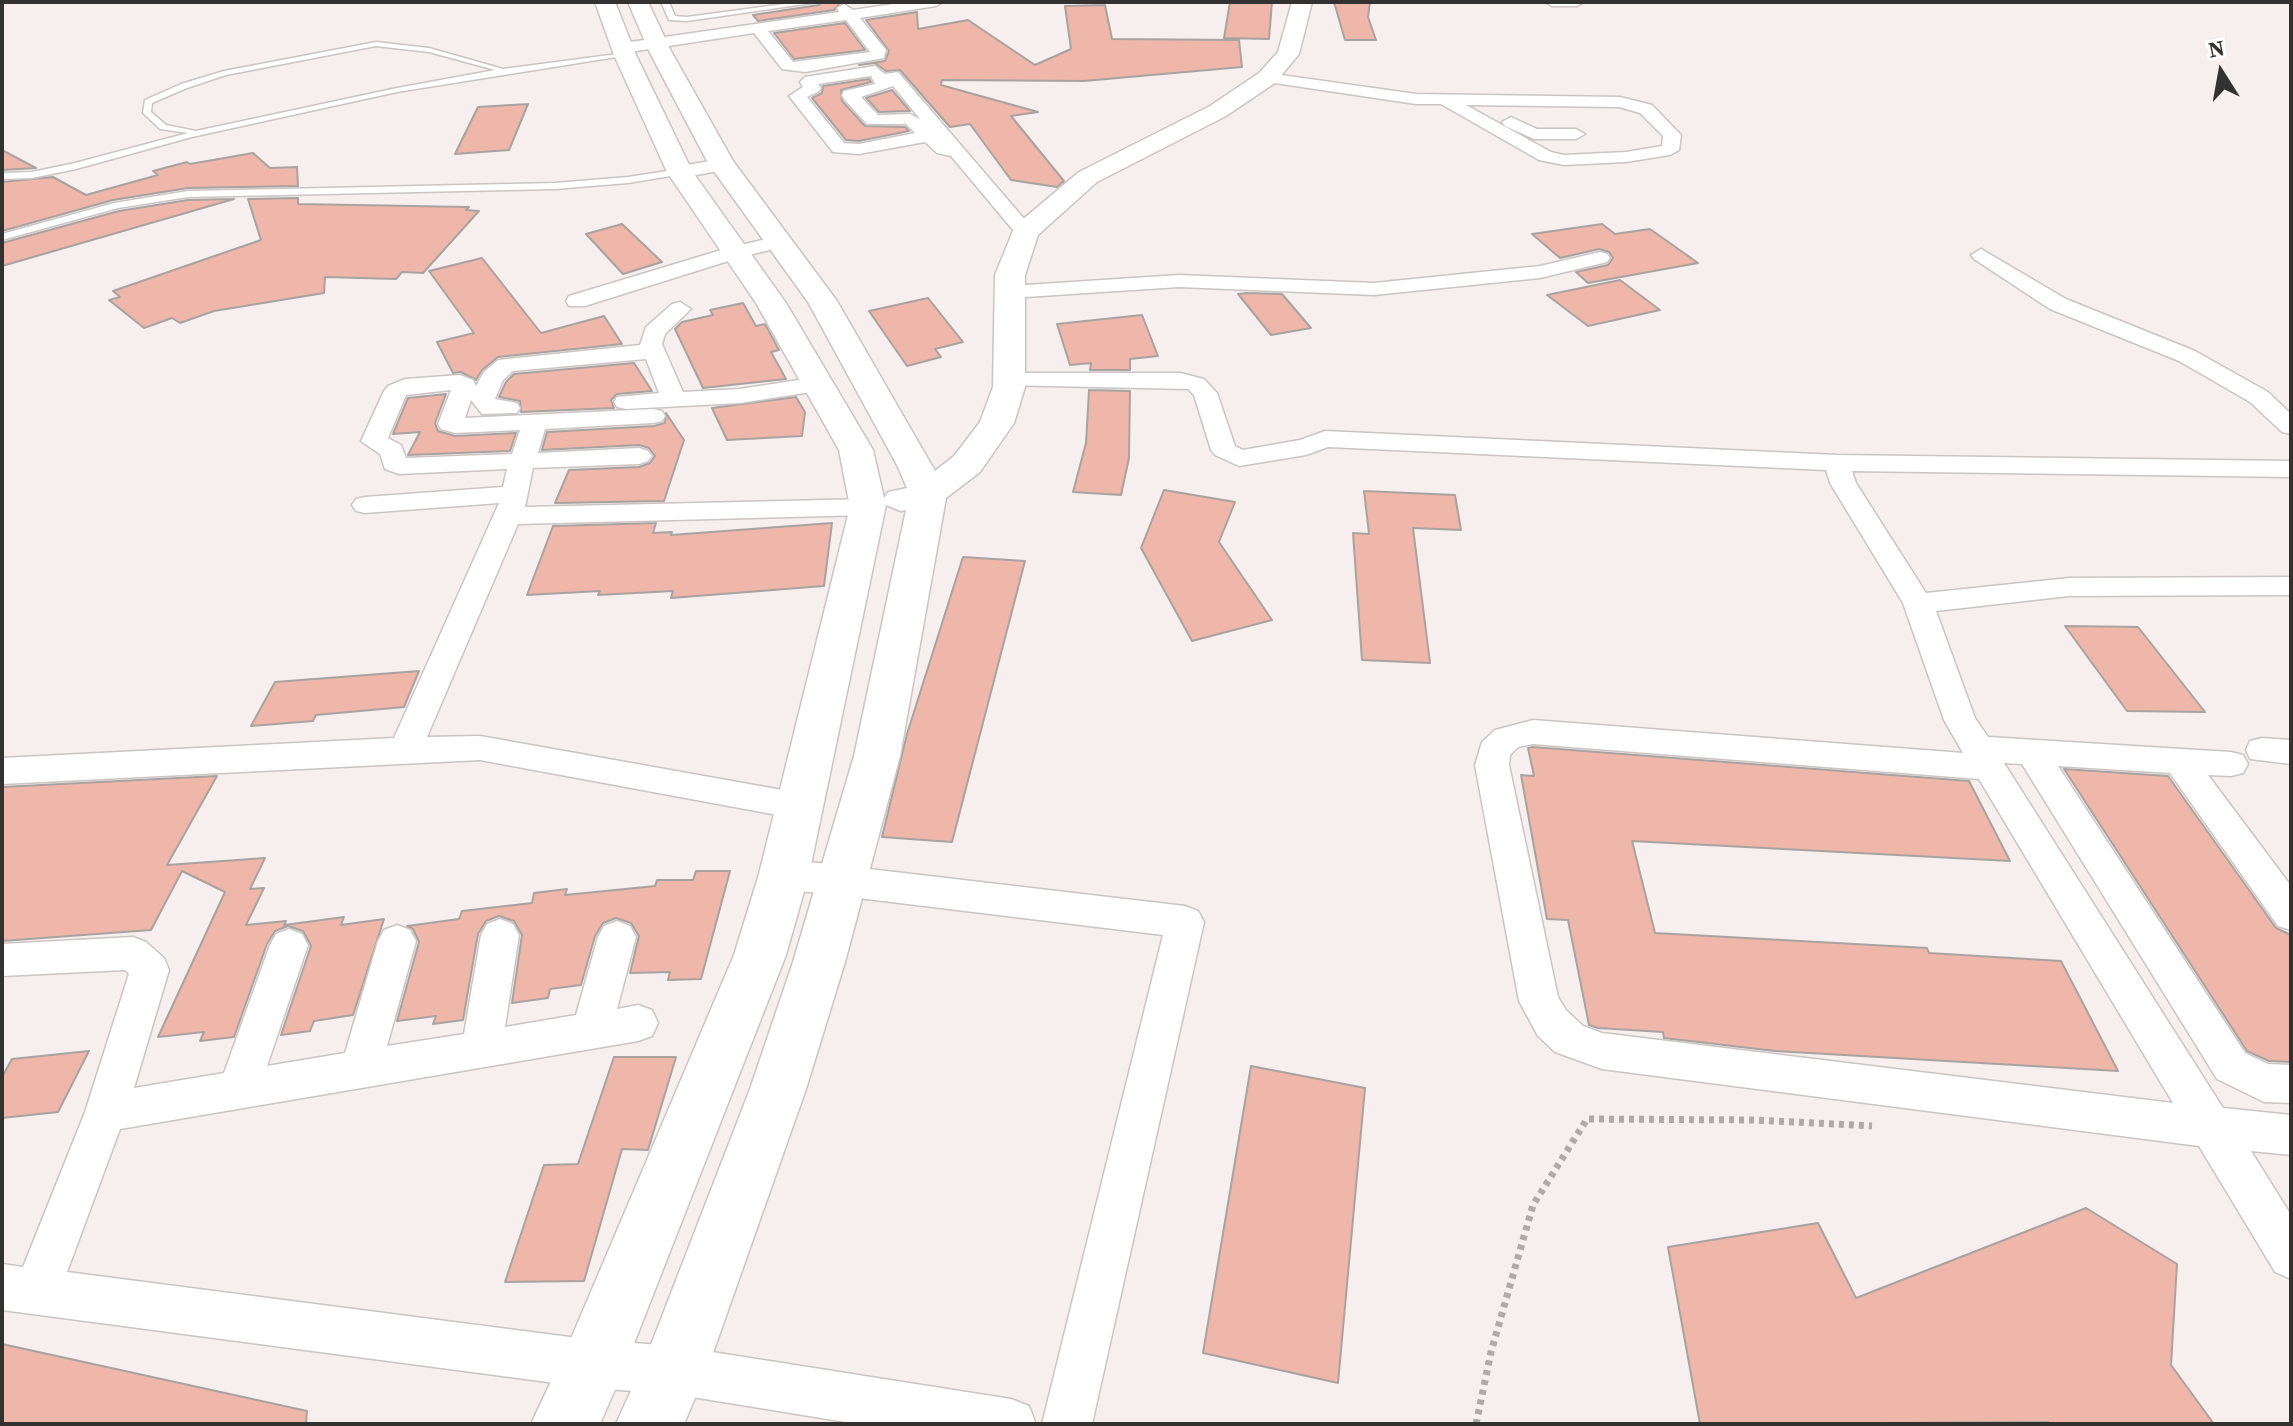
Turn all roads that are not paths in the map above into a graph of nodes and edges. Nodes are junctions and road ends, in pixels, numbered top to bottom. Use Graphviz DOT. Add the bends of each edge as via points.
graph roads {
  1 [pos="605,2"];
  2 [pos="815,2"];
  3 [pos="887,2"];
  4 [pos="936,2"];
  5 [pos="1302,2"];
  6 [pos="1552,2"];
  7 [pos="1577,2"];
  8 [pos="847,11"];
  9 [pos="758,28"];
  10 [pos="640,32"];
  11 [pos="505,71"];
  12 [pos="892,75"];
  13 [pos="1267,78"];
  14 [pos="1445,100"];
  15 [pos="1489,100"];
  16 [pos="915,102"];
  17 [pos="865,111"];
  18 [pos="210,131"];
  19 [pos="1576,134"];
  20 [pos="927,136"];
  21 [pos="957,152"];
  22 [pos="702,168"];
  23 [pos="2,176"];
  24 [pos="1025,232"];
  25 [pos="2,237"];
  26 [pos="779,242"];
  27 [pos="735,252"];
  28 [pos="1981,255"];
  29 [pos="1600,258"];
  30 [pos="1010,292"];
  31 [pos="577,301"];
  32 [pos="680,309"];
  33 [pos="653,351"];
  34 [pos="1009,380"];
  35 [pos="825,397"];
  36 [pos="878,398"];
  37 [pos="674,399"];
  38 [pos="653,416"];
  39 [pos="535,422"];
  40 [pos="2291,427"];
  41 [pos="639,456"];
  42 [pos="522,461"];
  43 [pos="2291,469"];
  44 [pos="1840,473"];
  45 [pos="2291,489"];
  46 [pos="928,494"];
  47 [pos="365,505"];
  48 [pos="511,505"];
  49 [pos="868,507"];
  50 [pos="2291,586"];
  51 [pos="1918,603"];
  52 [pos="405,750"];
  53 [pos="2032,752"];
  54 [pos="1982,758"];
  55 [pos="2179,760"];
  56 [pos="2231,764"];
  57 [pos="2,771"];
  58 [pos="799,806"];
  59 [pos="784,874"];
  60 [pos="842,879"];
  61 [pos="2291,915"];
  62 [pos="500,935"];
  63 [pos="617,937"];
  64 [pos="397,941"];
  65 [pos="289,945"];
  66 [pos="2,960"];
  67 [pos="638,1023"];
  68 [pos="592,1030"];
  69 [pos="482,1047"];
  70 [pos="361,1068"];
  71 [pos="2291,1084"];
  72 [pos="239,1089"];
  73 [pos="106,1112"];
  74 [pos="2210,1128"];
  75 [pos="2291,1135"];
  76 [pos="2291,1256"];
  77 [pos="19,1290"];
  78 [pos="593,1364"];
  79 [pos="674,1370"];
  80 [pos="565,1424"];
  81 [pos="650,1424"];
  82 [pos="1011,1424"];
  83 [pos="1067,1424"];
  1 -- 10 [label="street"];
  2 -- 10 [label="lane" via="672,18"];
  3 -- 8 [label="street"];
  4 -- 8 [label="street"];
  5 -- 13 [label="street" via="1288,54"];
  6 -- 7 [label="street"];
  8 -- 9 [label="street"];
  8 -- 9 [label="street" via="878,55 788,66"];
  8 -- 10 [label="street"];
  9 -- 10 [label="street"];
  10 -- 11 [label="lane"];
  10 -- 22 [label="street"];
  11 -- 18 [label="lane"];
  11 -- 18 [label="lane" via="429,50 376,44 224,73 148,102 147,113 163,127"];
  12 -- 16 [label="street"];
  13 -- 14 [label="street"];
  13 -- 24 [label="street" via="1218,111 1088,177"];
  14 -- 15 [label="street"];
  14 -- 15 [label="street" via="1545,156 1564,160 1670,150 1672,135 1646,109 1620,102"];
  15 -- 19 [label="street" via="1513,124 1534,134"];
  16 -- 17 [label="street"];
  16 -- 21 [label="street"];
  17 -- 20 [label="street" via="873,120 910,119"];
  17 -- 20 [label="street" via="850,95 885,86 872,70 811,80 813,88 797,96 839,148"];
  18 -- 23 [label="lane" via="76,166"];
  20 -- 21 [label="street"];
  21 -- 24 [label="street"];
  22 -- 25 [label="lane" via="543,187 188,194 117,205"];
  22 -- 26 [label="street"];
  22 -- 27 [label="street"];
  24 -- 30 [label="street" via="1010,275"];
  26 -- 27 [label="street"];
  26 -- 36 [label="street" via="822,301"];
  27 -- 31 [label="street"];
  27 -- 35 [label="street"];
  28 -- 40 [label="street" via="2058,304 2187,356 2259,397"];
  29 -- 30 [label="street" via="1540,272 1374,289 1179,281"];
  30 -- 34 [label="street"];
  32 -- 33 [label="street" via="654,332"];
  33 -- 37 [label="street"];
  33 -- 37 [label="street" via="506,365 492,377 483,400 491,409"];
  34 -- 44 [label="street" via="1196,384 1205,393 1224,450 1239,458 1306,447 1328,456"];
  34 -- 46 [label="street" via="997,423 967,464"];
  35 -- 36 [label="street"];
  35 -- 37 [label="street"];
  35 -- 49 [label="street" via="856,450"];
  36 -- 46 [label="street"];
  38 -- 39 [label="street"];
  39 -- 42 [label="street"];
  39 -- 42 [label="street" via="455,426 450,424 465,385 405,386 396,391 374,441 392,450 399,466"];
  41 -- 42 [label="street"];
  42 -- 48 [label="street"];
  43 -- 44 [label="street"];
  44 -- 45 [label="street"];
  44 -- 51 [label="street"];
  46 -- 49 [label="street"];
  46 -- 60 [label="street" via="877,756"];
  47 -- 48 [label="street"];
  48 -- 49 [label="street"];
  48 -- 52 [label="street"];
  49 -- 58 [label="street"];
  50 -- 51 [label="street" via="2069,587"];
  51 -- 54 [label="street" via="1960,720"];
  52 -- 57 [label="street"];
  52 -- 58 [label="street" via="480,748"];
  53 -- 54 [label="street"];
  53 -- 55 [label="street"];
  53 -- 71 [label="street" via="2231,1066 2264,1083"];
  54 -- 74 [label="street"];
  54 -- 74 [label="street" via="1533,732 1507,738 1494,751 1492,765 1539,1001 1569,1039 1602,1051"];
  55 -- 56 [label="street"];
  55 -- 61 [label="street"];
  58 -- 59 [label="street"];
  59 -- 60 [label="street"];
  59 -- 78 [label="street" via="760,955"];
  60 -- 79 [label="street" via="778,1089"];
  60 -- 83 [label="street" via="1185,922"];
  62 -- 69 [label="street"];
  63 -- 68 [label="street"];
  64 -- 70 [label="street"];
  65 -- 72 [label="street"];
  66 -- 73 [label="street" via="133,953 150,970"];
  67 -- 68 [label="street"];
  68 -- 69 [label="street"];
  69 -- 70 [label="street"];
  70 -- 72 [label="street"];
  72 -- 73 [label="street"];
  73 -- 77 [label="street"];
  74 -- 75 [label="street"];
  74 -- 76 [label="street"];
  77 -- 78 [label="street"];
  78 -- 79 [label="street"];
  78 -- 80 [label="street"];
  79 -- 81 [label="street"];
  79 -- 82 [label="street"];
}
